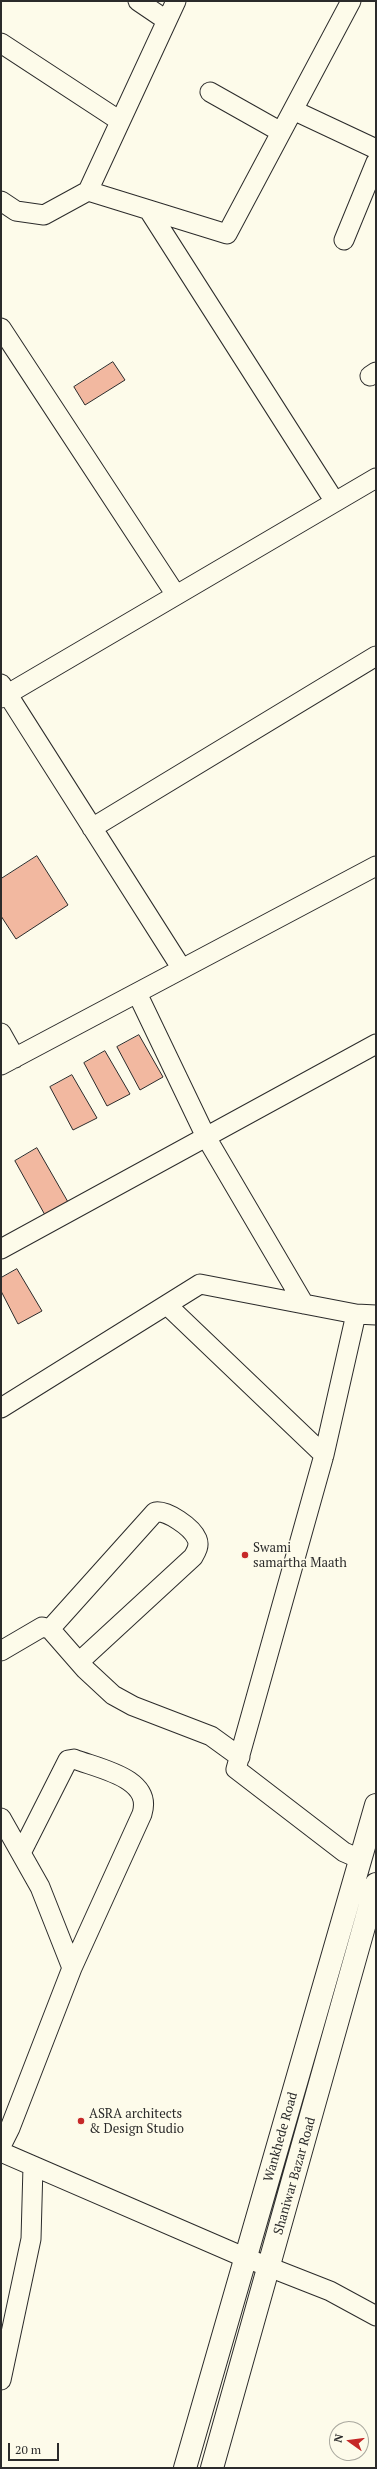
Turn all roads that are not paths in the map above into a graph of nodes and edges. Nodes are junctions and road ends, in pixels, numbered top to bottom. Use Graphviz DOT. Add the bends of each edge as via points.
graph roads {
  1 [pos="138,1"];
  2 [pos="176,1"];
  3 [pos="351,1"];
  4 [pos="166,20"];
  5 [pos="1,43"];
  6 [pos="210,92"];
  7 [pos="293,110"];
  8 [pos="120,120"];
  9 [pos="281,132"];
  10 [pos="376,149"];
  11 [pos="376,162"];
  12 [pos="88,191"];
  13 [pos="1,201"];
  14 [pos="150,212"];
  15 [pos="344,240"];
  16 [pos="1,328"];
  17 [pos="376,478"];
  18 [pos="335,502"];
  19 [pos="176,595"];
  20 [pos="376,656"];
  21 [pos="3,692"];
  22 [pos="92,828"];
  23 [pos="376,866"];
  24 [pos="182,969"];
  25 [pos="137,993"];
  26 [pos="1,1032"];
  27 [pos="376,1044"];
  28 [pos="8,1062"];
  29 [pos="206,1137"];
  30 [pos="1,1249"];
  31 [pos="304,1304"];
  32 [pos="167,1305"];
  33 [pos="356,1314"];
  34 [pos="376,1315"];
  35 [pos="1,1408"];
  36 [pos="324,1455"];
  37 [pos="150,1505"];
  38 [pos="46,1628"];
  39 [pos="1,1651"];
  40 [pos="79,1662"];
  41 [pos="240,1757"];
  42 [pos="376,1805"];
  43 [pos="1,1818"];
  44 [pos="21,1853"];
  45 [pos="360,1859"];
  46 [pos="376,1884"];
  47 [pos="72,1968"];
  48 [pos="1,2146"];
  49 [pos="1,2152"];
  50 [pos="33,2166"];
  51 [pos="246,2258"];
  52 [pos="269,2268"];
  53 [pos="376,2316"];
  54 [pos="1,2380"];
  55 [pos="185,2468"];
  56 [pos="212,2468"];
  1 -- 4 [label="street"];
  2 -- 4 [label="street"];
  3 -- 7 [label="street"];
  4 -- 8 [label="street"];
  5 -- 8 [label="street"];
  6 -- 9 [label="street"];
  7 -- 9 [label="street"];
  7 -- 10 [label="street"];
  8 -- 12 [label="street"];
  9 -- 14 [label="street" via="227,234"];
  11 -- 15 [label="street"];
  12 -- 13 [label="street" via="44,215 16,211"];
  12 -- 14 [label="street"];
  14 -- 18 [label="street"];
  16 -- 19 [label="street"];
  17 -- 18 [label="street"];
  18 -- 19 [label="street"];
  19 -- 21 [label="street"];
  20 -- 22 [label="street"];
  21 -- 22 [label="street"];
  22 -- 24 [label="street"];
  23 -- 24 [label="street"];
  24 -- 25 [label="street"];
  25 -- 28 [label="street"];
  25 -- 29 [label="street"];
  26 -- 28 [label="street"];
  27 -- 29 [label="street"];
  29 -- 30 [label="street"];
  29 -- 31 [label="street"];
  31 -- 32 [label="street" via="200,1284"];
  31 -- 33 [label="street"];
  32 -- 35 [label="street"];
  32 -- 36 [label="street"];
  33 -- 34 [label="street"];
  33 -- 36 [label="street"];
  36 -- 41 [label="street"];
  37 -- 38 [label="street"];
  38 -- 39 [label="street"];
  38 -- 40 [label="street"];
  38 -- 40 [label="street" via="154,1512 171,1514 194,1535 198,1540 198,1547 193,1557"];
  40 -- 41 [label="street" via="113,1695 133,1706 211,1736"];
  41 -- 45 [label="street" via="236,1769 344,1852"];
  42 -- 45 [label="main road, Wankhede Road"];
  43 -- 44 [label="street"];
  44 -- 47 [label="street" via="40,1887"];
  44 -- 47 [label="street" via="68,1760 74,1759 135,1783 144,1795 142,1814"];
  45 -- 51 [label="main road, Wankhede Road"];
  46 -- 52 [label="main road, Shaniwar Bazar Road"];
  47 -- 48 [label="street"];
  49 -- 50 [label="street"];
  50 -- 51 [label="street"];
  50 -- 54 [label="street" via="31,2239"];
  51 -- 52 [label="street"];
  51 -- 55 [label="main road, Wankhede Road"];
  52 -- 53 [label="street" via="330,2291"];
  52 -- 56 [label="main road, Shaniwar Bazar Road"];
}
